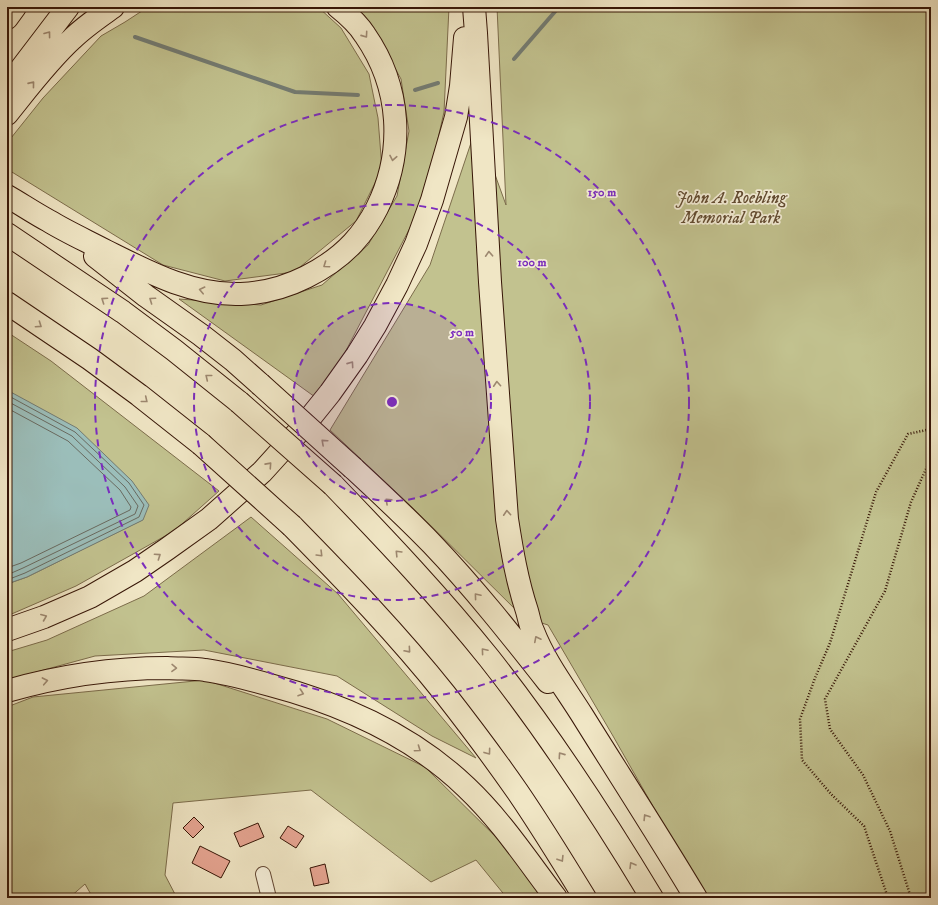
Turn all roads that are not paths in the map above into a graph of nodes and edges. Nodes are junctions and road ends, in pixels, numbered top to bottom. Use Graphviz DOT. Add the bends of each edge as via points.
graph roads {
  1 [pos="15,7"];
  2 [pos="68,7"];
  3 [pos="113,7"];
  4 [pos="338,7"];
  5 [pos="466,7"];
  6 [pos="474,7"];
  7 [pos="7,18"];
  8 [pos="7,87"];
  9 [pos="7,114"];
  10 [pos="11,198"];
  11 [pos="49,221"];
  12 [pos="7,234"];
  13 [pos="7,303"];
  14 [pos="7,630"];
  15 [pos="7,691"];
  16 [pos="608,756"];
  17 [pos="263,874"];
  18 [pos="269,898"];
  19 [pos="556,898"];
  20 [pos="586,898"];
  21 [pos="652,898"];
  22 [pos="696,898"];
  1 -- 7 [label="highway"];
  8 -- 2 [label="highway, one-way"];
  9 -- 3 [label="highway, one-way" via="62,48"];
  4 -- 11 [label="highway, one-way" via="365,34 377,54 387,77 396,125 389,179 380,201 370,221 338,257 319,270 283,287 240,294 215,293 191,288 140,268"];
  14 -- 5 [label="highway, one-way" via="90,597 135,571 209,519 262,472 330,393 375,326 397,285 432,200 456,117 466,43"];
  16 -- 6 [label="highway, one-way" via="557,678 533,632 512,552 507,519 490,282"];
  10 -- 11 [label="highway"];
  16 -- 11 [label="highway, one-way, bridge" via="462,578 397,509 233,360"];
  21 -- 12 [label="highway, one-way, bridge" via="582,785 489,658 407,562 333,485 239,402 174,350 123,312"];
  13 -- 20 [label="highway, one-way, bridge" via="90,359 200,444 292,526 365,601 408,649 481,742"];
  15 -- 19 [label="highway, one-way" via="78,674 150,668 187,669 250,679 335,706 374,723 410,744 465,786 512,838"];
  22 -- 16 [label="highway, one-way"];
  17 -- 18 [label="street"];
}
